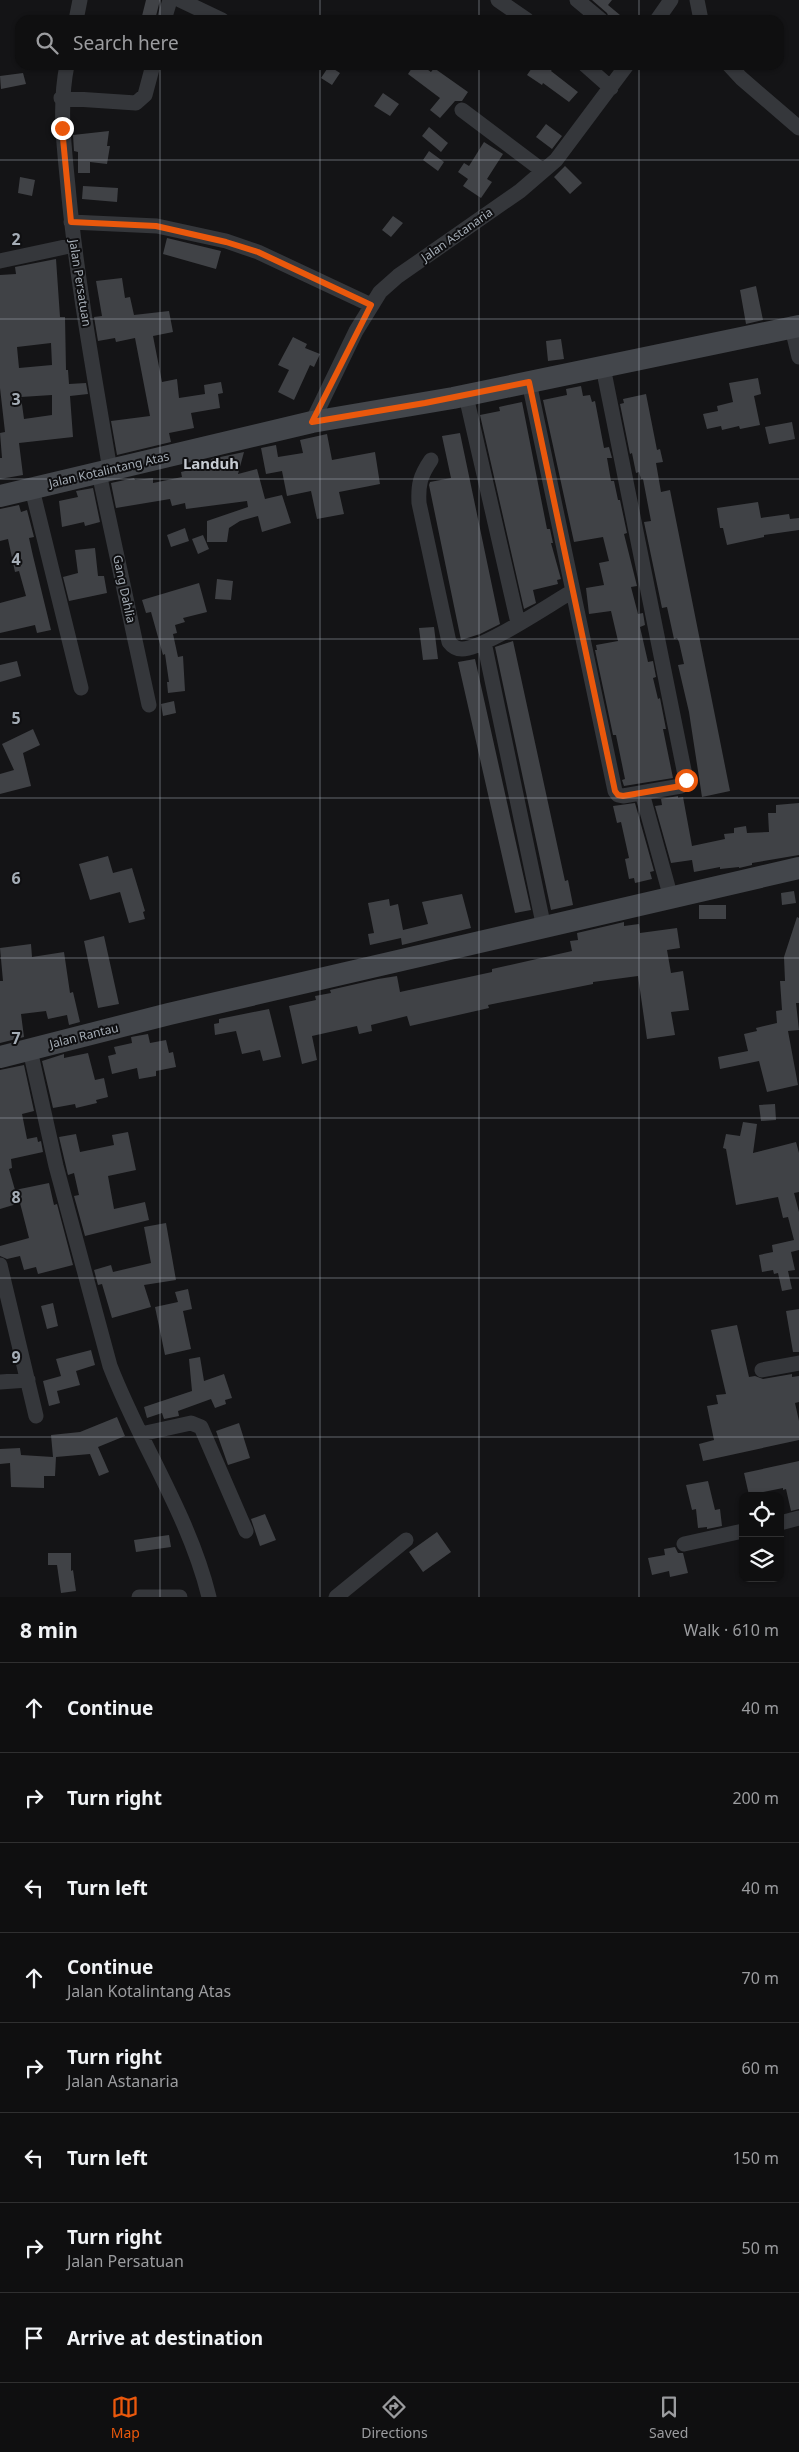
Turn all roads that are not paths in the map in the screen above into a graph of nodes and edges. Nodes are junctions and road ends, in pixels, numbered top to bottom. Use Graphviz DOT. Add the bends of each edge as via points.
graph roads {
  1 [pos="80,0"];
  2 [pos="170,0"];
  3 [pos="180,0"];
  4 [pos="498,0"];
  5 [pos="577,0"];
  6 [pos="671,0"];
  7 [pos="697,0"];
  8 [pos="77,15"];
  9 [pos="166,15"];
  10 [pos="212,15"];
  11 [pos="520,15"];
  12 [pos="596,15"];
  13 [pos="660,15"];
  14 [pos="699,15"];
  15 [pos="66,70"];
  16 [pos="151,70"];
  17 [pos="590,70"];
  18 [pos="624,70"];
  19 [pos="734,70"];
  20 [pos="611,88"];
  21 [pos="61,98"];
  22 [pos="462,110"];
  23 [pos="799,128"];
  24 [pos="543,171"];
  25 [pos="71,222"];
  26 [pos="74,245"];
  27 [pos="0,261"];
  28 [pos="371,305"];
  29 [pos="795,327"];
  30 [pos="799,357"];
  31 [pos="603,367"];
  32 [pos="529,382"];
  33 [pos="459,397"];
  34 [pos="312,422"];
  35 [pos="431,460"];
  36 [pos="105,472"];
  37 [pos="32,489"];
  38 [pos="0,496"];
  39 [pos="573,591"];
  40 [pos="518,623"];
  41 [pos="484,642"];
  42 [pos="81,688"];
  43 [pos="149,705"];
  44 [pos="642,793"];
  45 [pos="799,868"];
  46 [pos="671,898"];
  47 [pos="544,928"];
  48 [pos="30,1050"];
  49 [pos="0,1057"];
  50 [pos="0,1265"];
  51 [pos="799,1363"];
  52 [pos="762,1370"];
  53 [pos="28,1380"];
  54 [pos="0,1382"];
  55 [pos="36,1416"];
  56 [pos="141,1434"];
  57 [pos="799,1518"];
  58 [pos="784,1522"];
  59 [pos="246,1531"];
  60 [pos="739,1532"];
  61 [pos="406,1540"];
  62 [pos="684,1544"];
  63 [pos="139,1597"];
  64 [pos="180,1597"];
  65 [pos="209,1597"];
  66 [pos="336,1597"];
  1 -- 8 [label="street"];
  2 -- 9 [label="street"];
  3 -- 10 [label="street"];
  4 -- 11 [label="street"];
  5 -- 12 [label="street"];
  6 -- 13 [label="street"];
  7 -- 14 [label="street"];
  15 -- 21 [label="street, Jalan Persatuan"];
  16 -- 21 [label="street" via="142,100 136,103"];
  17 -- 20 [label="street"];
  18 -- 20 [label="street, Jalan Astanaria"];
  19 -- 23 [label="street"];
  20 -- 24 [label="street, Jalan Astanaria" via="556,160"];
  21 -- 25 [label="street, Jalan Persatuan"];
  22 -- 24 [label="street"];
  24 -- 28 [label="street, Jalan Astanaria" via="520,192 398,276"];
  25 -- 26 [label="street, Jalan Persatuan"];
  25 -- 28 [label="street" via="156,226 226,242 258,252"];
  26 -- 27 [label="street"];
  26 -- 36 [label="street, Jalan Persatuan"];
  28 -- 34 [label="street, Jalan Astanaria"];
  29 -- 30 [label="street"];
  29 -- 31 [label="main road, Jalan Kotalintang Atas"];
  31 -- 32 [label="main road, Jalan Kotalintang Atas"];
  31 -- 44 [label="street" via="686,780 681,786"];
  32 -- 33 [label="main road, Jalan Kotalintang Atas"];
  32 -- 39 [label="street"];
  33 -- 34 [label="main road, Jalan Kotalintang Atas"];
  33 -- 40 [label="street"];
  34 -- 36 [label="main road, Jalan Kotalintang Atas"];
  35 -- 41 [label="street" via="418,485 419,503 449,642 457,649"];
  36 -- 37 [label="main road, Jalan Kotalintang Atas"];
  36 -- 43 [label="street, Gang Dahlia"];
  37 -- 38 [label="main road, Jalan Kotalintang Atas"];
  37 -- 42 [label="street"];
  39 -- 40 [label="street"];
  39 -- 44 [label="street" via="615,791 623,796"];
  40 -- 41 [label="street"];
  41 -- 47 [label="street"];
  44 -- 46 [label="street"];
  45 -- 46 [label="main road, Jalan Rantau"];
  46 -- 47 [label="main road, Jalan Rantau"];
  47 -- 48 [label="main road, Jalan Rantau" via="168,1014"];
  48 -- 49 [label="main road, Jalan Rantau"];
  48 -- 56 [label="street" via="56,1166 110,1366"];
  50 -- 53 [label="street"];
  51 -- 52 [label="street"];
  53 -- 54 [label="street"];
  53 -- 55 [label="street"];
  56 -- 59 [label="street" via="191,1423 201,1427"];
  56 -- 65 [label="street" via="184,1524"];
  57 -- 58 [label="street"];
  60 -- 62 [label="street"];
  61 -- 66 [label="street"];
  63 -- 64 [label="street"];
}
